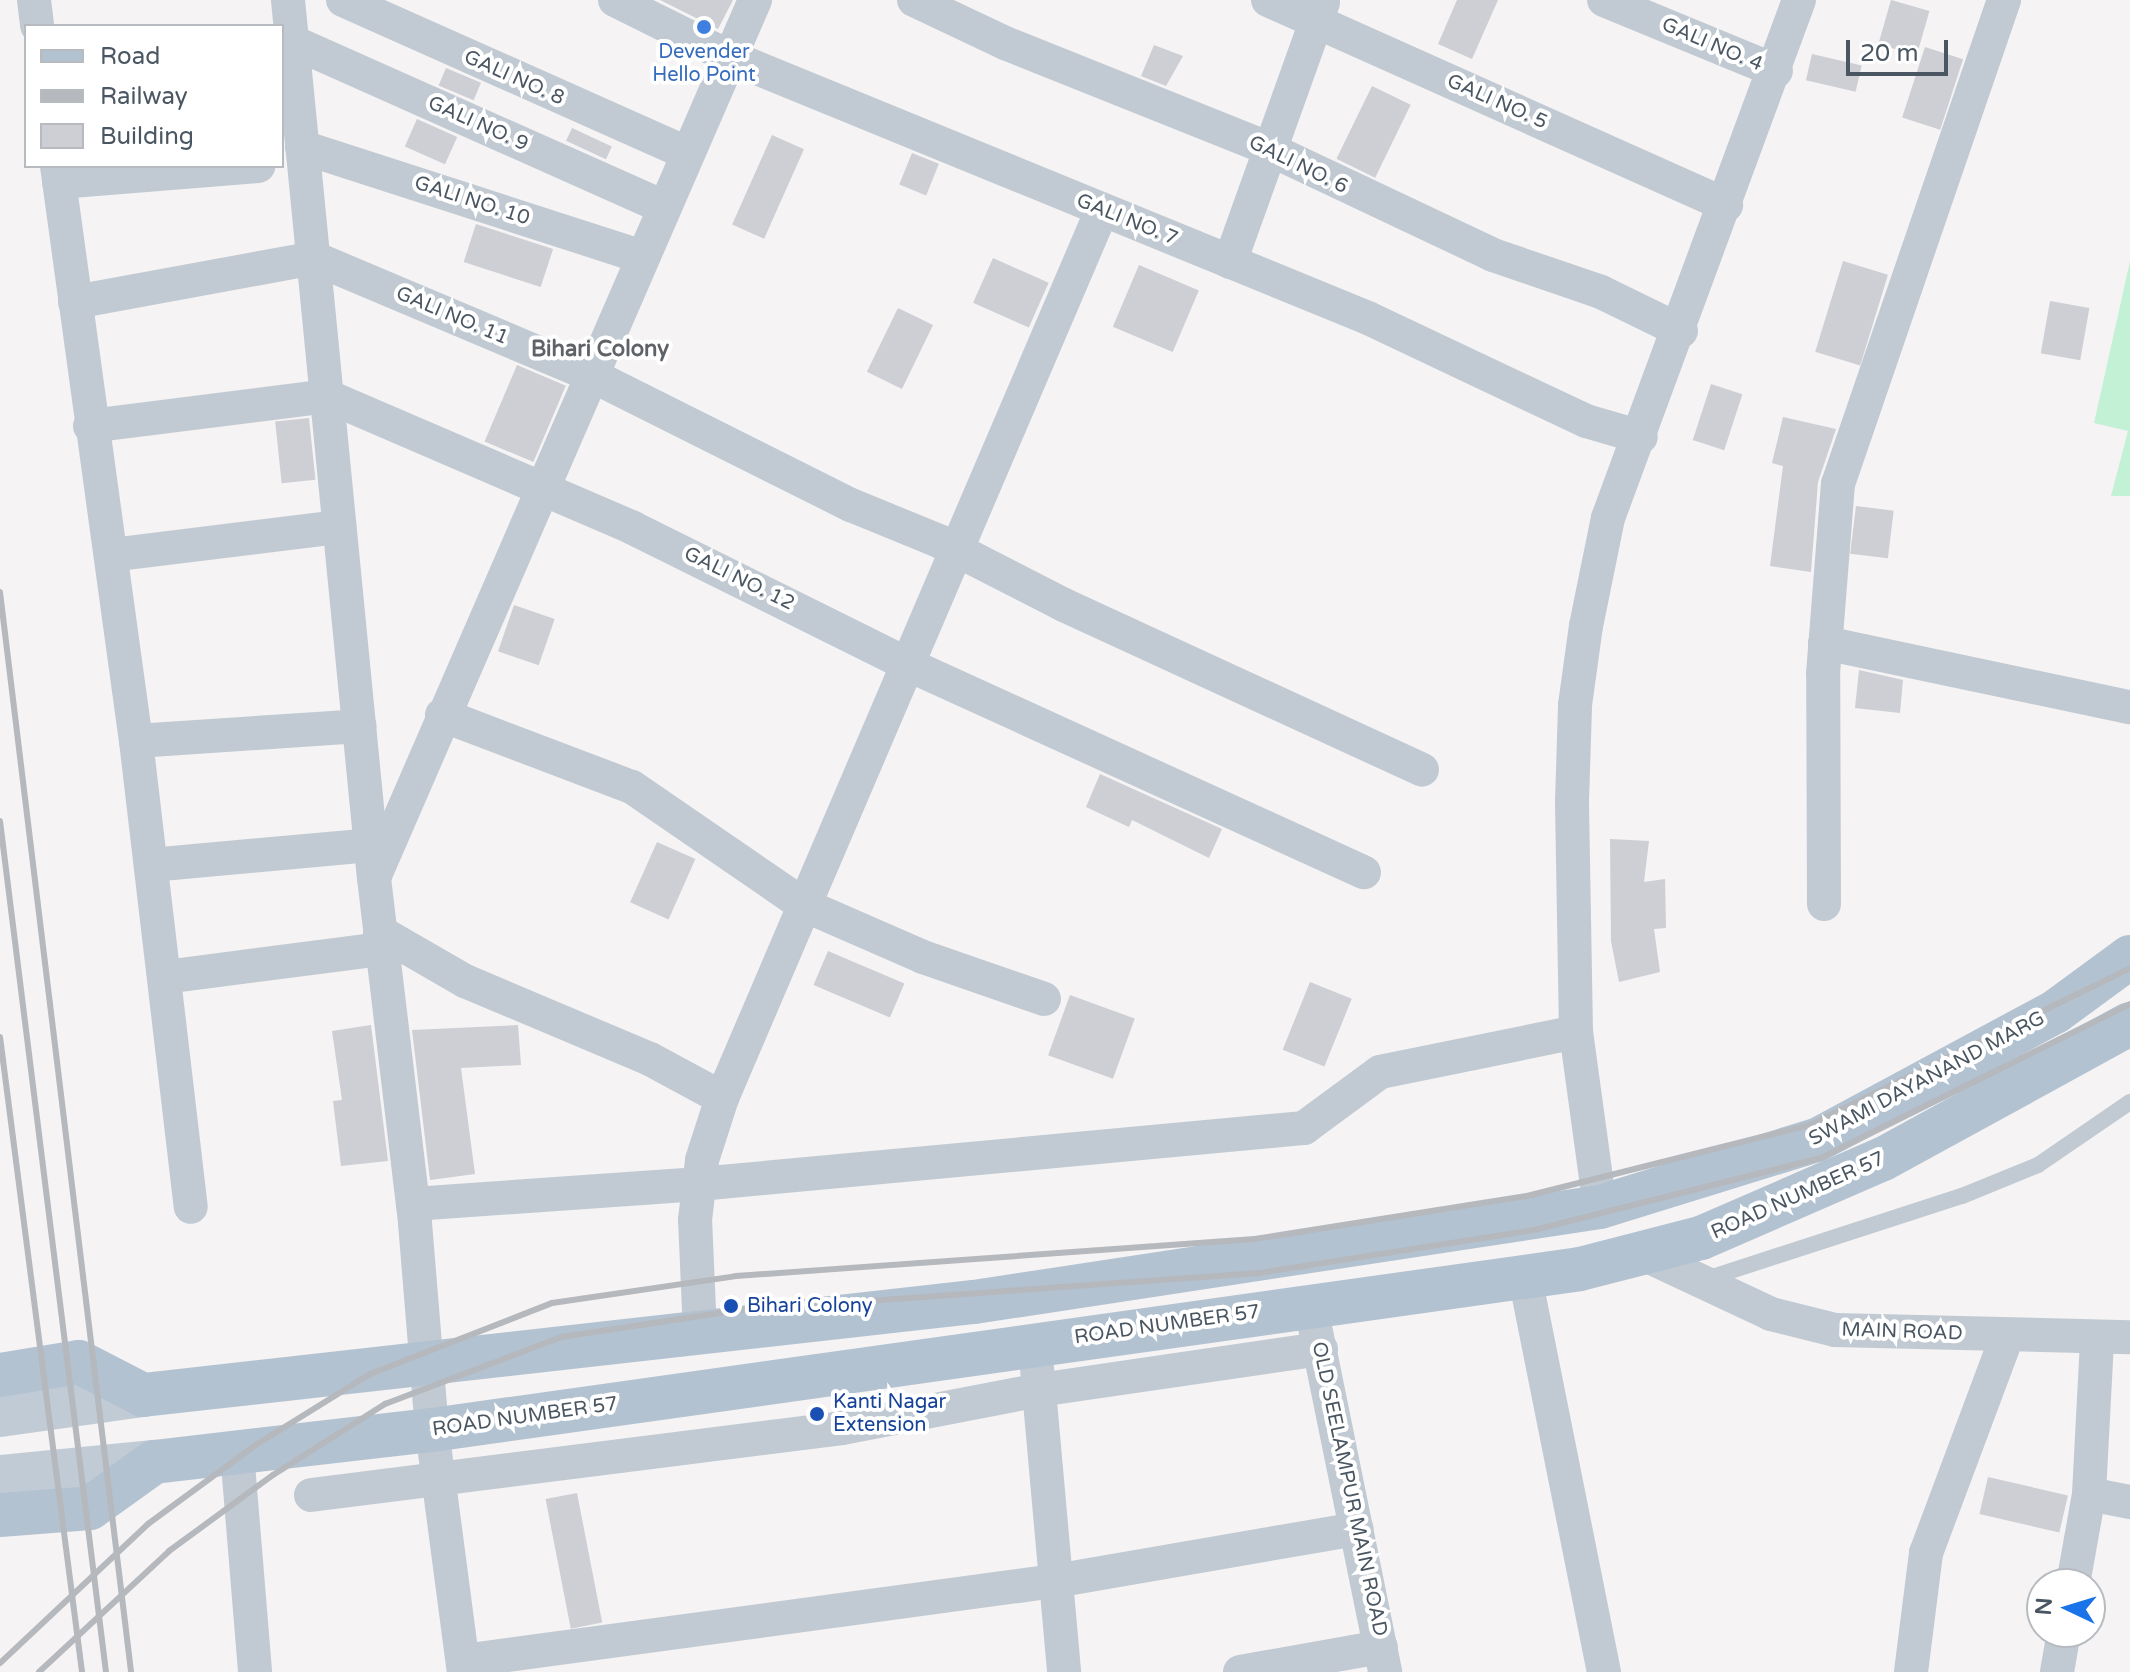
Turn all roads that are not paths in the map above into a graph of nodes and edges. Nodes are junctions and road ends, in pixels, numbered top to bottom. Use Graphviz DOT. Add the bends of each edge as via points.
graph roads {
  1 [pos="34,0"];
  2 [pos="288,0"];
  3 [pos="615,0"];
  4 [pos="755,0"];
  5 [pos="914,0"];
  6 [pos="1268,0"];
  7 [pos="1604,0"];
  8 [pos="1799,0"];
  9 [pos="2004,0"];
  10 [pos="348,2"];
  11 [pos="1320,11"];
  12 [pos="37,24"];
  13 [pos="287,42"];
  14 [pos="730,57"];
  15 [pos="1776,71"];
  16 [pos="1267,148"];
  17 [pos="687,153"];
  18 [pos="296,158"];
  19 [pos="208,168"];
  20 [pos="58,174"];
  21 [pos="1726,205"];
  22 [pos="664,207"];
  23 [pos="1102,210"];
  24 [pos="642,257"];
  25 [pos="314,258"];
  26 [pos="1230,262"];
  27 [pos="75,302"];
  28 [pos="1681,331"];
  29 [pos="589,374"];
  30 [pos="327,396"];
  31 [pos="90,426"];
  32 [pos="1641,437"];
  33 [pos="540,487"];
  34 [pos="339,527"];
  35 [pos="959,553"];
  36 [pos="111,555"];
  37 [pos="1825,643"];
  38 [pos="909,665"];
  39 [pos="2130,707"];
  40 [pos="442,715"];
  41 [pos="359,726"];
  42 [pos="136,741"];
  43 [pos="1422,770"];
  44 [pos="370,845"];
  45 [pos="151,865"];
  46 [pos="1364,872"];
  47 [pos="374,878"];
  48 [pos="1824,904"];
  49 [pos="804,905"];
  50 [pos="381,940"];
  51 [pos="2130,957"];
  52 [pos="165,977"];
  53 [pos="1044,999"];
  54 [pos="2130,1024"];
  55 [pos="1576,1032"];
  56 [pos="722,1098"];
  57 [pos="2130,1102"];
  58 [pos="699,1184"];
  59 [pos="413,1204"];
  60 [pos="191,1207"];
  61 [pos="1600,1207"];
  62 [pos="1641,1253"];
  63 [pos="1525,1277"];
  64 [pos="1700,1281"];
  65 [pos="1310,1306"];
  66 [pos="700,1333"];
  67 [pos="2007,1336"];
  68 [pos="2113,1338"];
  69 [pos="1035,1344"];
  70 [pos="1321,1349"];
  71 [pos="426,1364"];
  72 [pos="0,1375"];
  73 [pos="1039,1390"];
  74 [pos="143,1395"];
  75 [pos="0,1415"];
  76 [pos="432,1430"];
  77 [pos="237,1452"];
  78 [pos="154,1462"];
  79 [pos="0,1477"];
  80 [pos="439,1481"];
  81 [pos="2089,1494"];
  82 [pos="311,1495"];
  83 [pos="2130,1502"];
  84 [pos="0,1515"];
  85 [pos="1357,1529"];
  86 [pos="2076,1568"];
  87 [pos="1055,1581"];
  88 [pos="2061,1648"];
  89 [pos="1383,1660"];
  90 [pos="464,1666"];
  91 [pos="255,1672"];
  92 [pos="1064,1672"];
  93 [pos="1240,1672"];
  94 [pos="1604,1672"];
  95 [pos="1911,1672"];
  96 [pos="2057,1672"];
  1 -- 12 [label="street"];
  2 -- 13 [label="street"];
  3 -- 14 [label="street, GALI NO. 7"];
  4 -- 14 [label="street"];
  5 -- 16 [label="street, GALI NO. 6" via="1005,43"];
  6 -- 11 [label="street, GALI NO. 5"];
  7 -- 15 [label="street, GALI NO. 4"];
  8 -- 15 [label="street"];
  9 -- 37 [label="street" via="1838,484"];
  10 -- 17 [label="street, GALI NO. 8"];
  11 -- 16 [label="street"];
  11 -- 21 [label="street, GALI NO. 5"];
  13 -- 18 [label="street"];
  13 -- 22 [label="street, GALI NO. 9"];
  14 -- 17 [label="street"];
  14 -- 23 [label="street, GALI NO. 7"];
  15 -- 21 [label="street"];
  16 -- 26 [label="street"];
  16 -- 28 [label="street, GALI NO. 6" via="1479,249 1601,292"];
  17 -- 22 [label="street"];
  18 -- 24 [label="street, GALI NO. 10"];
  18 -- 25 [label="street"];
  19 -- 20 [label="street"];
  20 -- 27 [label="street"];
  21 -- 28 [label="street"];
  22 -- 24 [label="street"];
  23 -- 26 [label="street, GALI NO. 7"];
  23 -- 35 [label="street"];
  24 -- 29 [label="street"];
  25 -- 27 [label="street"];
  25 -- 29 [label="street, GALI NO. 11"];
  25 -- 30 [label="street"];
  26 -- 32 [label="street, GALI NO. 7" via="1368,318 1586,421"];
  27 -- 31 [label="street"];
  28 -- 32 [label="street"];
  29 -- 33 [label="street"];
  29 -- 35 [label="street, GALI NO. 11"];
  30 -- 31 [label="street"];
  30 -- 33 [label="street, GALI NO. 12"];
  30 -- 34 [label="street"];
  31 -- 36 [label="street"];
  32 -- 55 [label="street" via="1608,518 1575,705"];
  33 -- 38 [label="street, GALI NO. 12" via="772,594"];
  33 -- 40 [label="street"];
  34 -- 36 [label="street"];
  34 -- 41 [label="street"];
  35 -- 38 [label="street"];
  35 -- 43 [label="street, GALI NO. 11"];
  36 -- 42 [label="street"];
  37 -- 39 [label="street"];
  37 -- 48 [label="street"];
  38 -- 46 [label="street, GALI NO. 12"];
  38 -- 49 [label="street"];
  40 -- 47 [label="street"];
  40 -- 49 [label="street" via="632,787"];
  41 -- 42 [label="street"];
  41 -- 44 [label="street"];
  42 -- 45 [label="street"];
  44 -- 45 [label="street"];
  44 -- 47 [label="street"];
  45 -- 52 [label="street"];
  47 -- 50 [label="street"];
  49 -- 53 [label="street" via="923,957"];
  49 -- 56 [label="street"];
  50 -- 52 [label="street"];
  50 -- 56 [label="street" via="650,1059"];
  50 -- 59 [label="street"];
  51 -- 61 [label="main road, SWAMI DAYANAND MARG" via="2055,1012 1817,1140"];
  52 -- 60 [label="street"];
  54 -- 62 [label="main road, ROAD NUMBER 57" via="1883,1159 1701,1238"];
  55 -- 58 [label="street" via="1380,1072 1304,1128"];
  55 -- 61 [label="street"];
  56 -- 58 [label="street"];
  57 -- 64 [label="lane" via="2038,1165 2000,1181"];
  58 -- 59 [label="street"];
  58 -- 66 [label="street" via="695,1220"];
  59 -- 71 [label="street"];
  61 -- 66 [label="main road, SWAMI DAYANAND MARG" via="974,1302"];
  62 -- 63 [label="main road, ROAD NUMBER 57"];
  62 -- 64 [label="street, MAIN ROAD"];
  63 -- 65 [label="main road, ROAD NUMBER 57"];
  63 -- 94 [label="street"];
  64 -- 67 [label="street, MAIN ROAD" via="1771,1314 1835,1330"];
  65 -- 69 [label="main road, ROAD NUMBER 57"];
  65 -- 70 [label="street, OLD SEELAMPUR MAIN ROAD"];
  66 -- 71 [label="main road"];
  67 -- 68 [label="street, MAIN ROAD"];
  67 -- 95 [label="street" via="1926,1553"];
  68 -- 81 [label="street"];
  69 -- 73 [label="street"];
  69 -- 76 [label="main road, ROAD NUMBER 57"];
  70 -- 73 [label="street"];
  70 -- 85 [label="street, OLD SEELAMPUR MAIN ROAD"];
  71 -- 74 [label="main road"];
  71 -- 76 [label="street"];
  72 -- 74 [label="main road" via="79,1362"];
  73 -- 80 [label="street" via="842,1428"];
  73 -- 87 [label="street"];
  74 -- 75 [label="main road"];
  76 -- 77 [label="main road, ROAD NUMBER 57"];
  76 -- 80 [label="street"];
  77 -- 78 [label="main road, ROAD NUMBER 57"];
  77 -- 91 [label="street"];
  78 -- 79 [label="main road"];
  78 -- 84 [label="main road" via="90,1508"];
  80 -- 82 [label="street"];
  80 -- 90 [label="street"];
  81 -- 83 [label="street"];
  81 -- 86 [label="street"];
  85 -- 87 [label="street"];
  85 -- 89 [label="street, OLD SEELAMPUR MAIN ROAD"];
  87 -- 90 [label="street"];
  87 -- 92 [label="street"];
  88 -- 96 [label="street"];
  89 -- 93 [label="street"];
}
